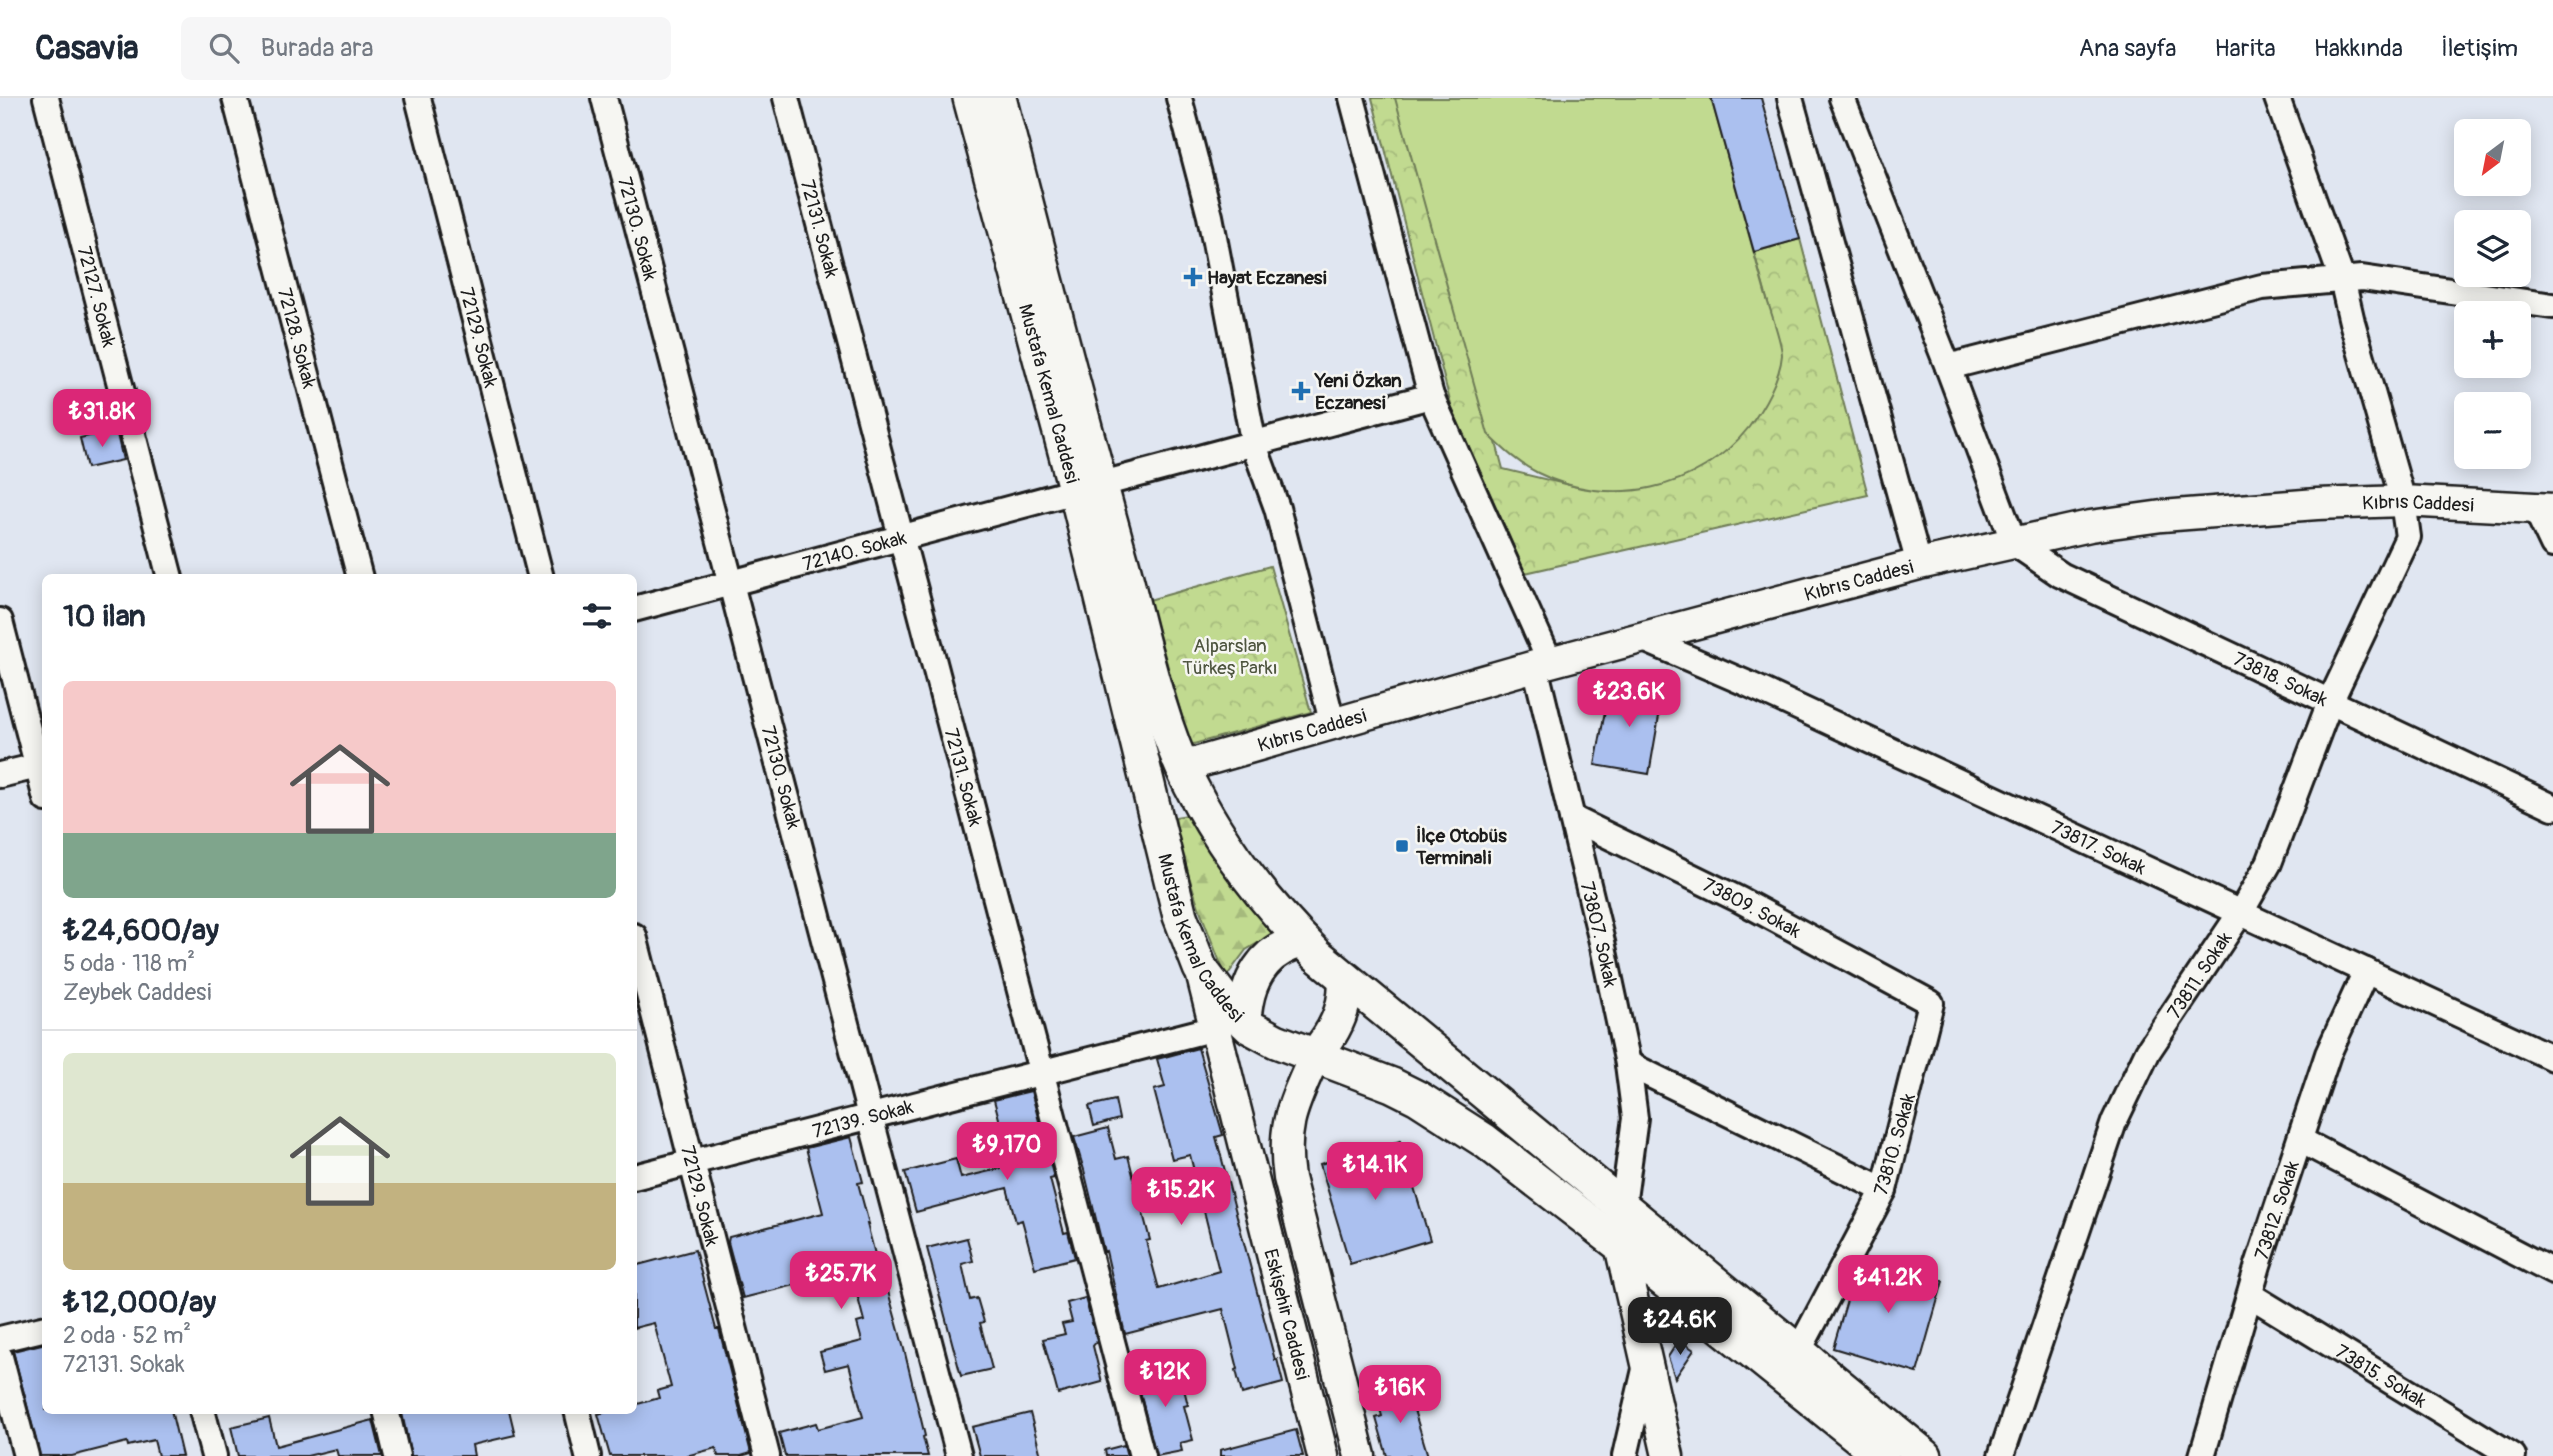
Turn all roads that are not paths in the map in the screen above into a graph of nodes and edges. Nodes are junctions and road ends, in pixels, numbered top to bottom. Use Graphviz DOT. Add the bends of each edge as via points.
graph roads {
  1 [pos="46,98"];
  2 [pos="235,98"];
  3 [pos="418,98"];
  4 [pos="604,98"];
  5 [pos="786,98"];
  6 [pos="970,98"];
  7 [pos="999,98"];
  8 [pos="1179,98"];
  9 [pos="1352,98"];
  10 [pos="1790,98"];
  11 [pos="1842,98"];
  12 [pos="2277,98"];
  13 [pos="2342,279"];
  14 [pos="2553,306"];
  15 [pos="1948,367"];
  16 [pos="1431,396"];
  17 [pos="1254,445"];
  18 [pos="1088,489"];
  19 [pos="2403,501"];
  20 [pos="2544,508"];
  21 [pos="901,538"];
  22 [pos="2014,543"];
  23 [pos="2553,544"];
  24 [pos="1919,564"];
  25 [pos="169,574"];
  26 [pos="359,574"];
  27 [pos="540,574"];
  28 [pos="730,583"];
  29 [pos="637,608"];
  30 [pos="0,621"];
  31 [pos="1644,639"];
  32 [pos="1543,664"];
  33 [pos="2330,702"];
  34 [pos="1334,725"];
  35 [pos="41,765"];
  36 [pos="1182,767"];
  37 [pos="0,775"];
  38 [pos="2553,807"];
  39 [pos="1572,818"];
  40 [pos="2241,912"];
  41 [pos="1303,941"];
  42 [pos="637,948"];
  43 [pos="2366,971"];
  44 [pos="1345,979"];
  45 [pos="1931,1003"];
  46 [pos="1229,1025"];
  47 [pos="1315,1055"];
  48 [pos="2553,1058"];
  49 [pos="1628,1064"];
  50 [pos="1042,1073"];
  51 [pos="870,1116"];
  52 [pos="2300,1140"];
  53 [pos="692,1163"];
  54 [pos="637,1176"];
  55 [pos="1884,1190"];
  56 [pos="1623,1206"];
  57 [pos="1620,1245"];
  58 [pos="2553,1272"];
  59 [pos="2250,1295"];
  60 [pos="42,1329"];
  61 [pos="0,1339"];
  62 [pos="1798,1352"];
  63 [pos="0,1357"];
  64 [pos="1647,1361"];
  65 [pos="203,1414"];
  66 [pos="387,1414"];
  67 [pos="578,1414"];
  68 [pos="26,1456"];
  69 [pos="214,1456"];
  70 [pos="397,1456"];
  71 [pos="588,1456"];
  72 [pos="768,1456"];
  73 [pos="959,1456"];
  74 [pos="1142,1456"];
  75 [pos="1323,1456"];
  76 [pos="1360,1456"];
  77 [pos="1625,1456"];
  78 [pos="1668,1456"];
  79 [pos="1882,1456"];
  80 [pos="1925,1456"];
  81 [pos="2001,1456"];
  82 [pos="2202,1456"];
  83 [pos="2513,1456"];
  1 -- 25 [label="street, 72127. Sokak"];
  2 -- 26 [label="street, 72128. Sokak"];
  3 -- 27 [label="street, 72129. Sokak"];
  4 -- 28 [label="street, 72130. Sokak"];
  5 -- 21 [label="street, 72131. Sokak"];
  6 -- 18 [label="main road, Mustafa Kemal Caddesi"];
  7 -- 18 [label="main road, Mustafa Kemal Caddesi"];
  8 -- 17 [label="street" via="1210,216"];
  9 -- 16 [label="street, 73807. Sokak"];
  10 -- 24 [label="street"];
  11 -- 15 [label="street"];
  12 -- 13 [label="street, 73811. Sokak"];
  13 -- 14 [label="street" via="2362,278"];
  13 -- 15 [label="street" via="2262,288"];
  13 -- 19 [label="street, 73811. Sokak"];
  15 -- 22 [label="street"];
  16 -- 17 [label="street, 72140. Sokak"];
  16 -- 32 [label="street, 73807. Sokak"];
  17 -- 18 [label="street, 72140. Sokak"];
  17 -- 34 [label="street" via="1278,508"];
  18 -- 21 [label="street, 72140. Sokak"];
  18 -- 36 [label="main road, Mustafa Kemal Caddesi"];
  18 -- 46 [label="main road, Mustafa Kemal Caddesi" via="1180,916 1199,968 1231,1009"];
  19 -- 20 [label="street, Kıbrıs Caddesi"];
  19 -- 22 [label="street, Kıbrıs Caddesi" via="2162,516"];
  19 -- 33 [label="street, 73811. Sokak" via="2408,537"];
  20 -- 23 [label="street"];
  21 -- 28 [label="street, 72140. Sokak"];
  21 -- 50 [label="street, 72131. Sokak"];
  22 -- 24 [label="street, Kıbrıs Caddesi"];
  22 -- 33 [label="street, 73818. Sokak" via="2061,575"];
  24 -- 31 [label="street, Kıbrıs Caddesi"];
  28 -- 29 [label="street, 72140. Sokak"];
  28 -- 51 [label="street, 72130. Sokak"];
  30 -- 35 [label="street"];
  31 -- 32 [label="street, Kıbrıs Caddesi"];
  31 -- 40 [label="street, 73817. Sokak"];
  32 -- 34 [label="street, Kıbrıs Caddesi"];
  32 -- 39 [label="street, 73807. Sokak"];
  33 -- 38 [label="street, 73818. Sokak"];
  33 -- 40 [label="street, 73811. Sokak" via="2269,863"];
  34 -- 36 [label="street, Kıbrıs Caddesi"];
  35 -- 37 [label="street"];
  36 -- 41 [label="main road, Mustafa Kemal Caddesi" via="1250,880"];
  39 -- 45 [label="street, 73809. Sokak" via="1740,900"];
  39 -- 49 [label="street, 73807. Sokak"];
  40 -- 43 [label="street, 73817. Sokak"];
  40 -- 81 [label="street, 73811. Sokak" via="2148,1051 2114,1122"];
  41 -- 44 [label="main road, Mustafa Kemal Caddesi"];
  41 -- 46 [label="main road" via="1289,943 1260,966"];
  42 -- 53 [label="street, 72129. Sokak"];
  43 -- 48 [label="street, 73817. Sokak"];
  43 -- 52 [label="street, 73812. Sokak" via="2328,1054"];
  44 -- 47 [label="main road" via="1339,1019"];
  44 -- 56 [label="main road, Mustafa Kemal Caddesi"];
  45 -- 55 [label="street, 73810. Sokak"];
  46 -- 47 [label="main road, Mustafa Kemal Caddesi"];
  46 -- 50 [label="street, 72139. Sokak"];
  46 -- 75 [label="street, Eskişehir Caddesi"];
  47 -- 57 [label="main road, Mustafa Kemal Caddesi" via="1392,1084 1437,1110 1485,1141"];
  47 -- 76 [label="street, Eskişehir Caddesi" via="1291,1112 1286,1157"];
  49 -- 55 [label="street"];
  49 -- 56 [label="street, 73807. Sokak" via="1636,1118"];
  50 -- 51 [label="street, 72139. Sokak"];
  50 -- 74 [label="street, 72131. Sokak"];
  51 -- 53 [label="street, 72139. Sokak"];
  51 -- 73 [label="street, 72130. Sokak"];
  52 -- 58 [label="street"];
  52 -- 59 [label="street, 73812. Sokak"];
  53 -- 54 [label="street, 72139. Sokak"];
  53 -- 72 [label="street, 72129. Sokak"];
  55 -- 62 [label="street, 73810. Sokak"];
  56 -- 57 [label="street"];
  56 -- 62 [label="main road, Mustafa Kemal Caddesi"];
  57 -- 64 [label="street"];
  57 -- 79 [label="main road, Mustafa Kemal Caddesi"];
  59 -- 82 [label="street, 73812. Sokak"];
  59 -- 83 [label="street, 73815. Sokak"];
  60 -- 61 [label="street"];
  62 -- 80 [label="main road, Mustafa Kemal Caddesi"];
  63 -- 68 [label="street"];
  64 -- 77 [label="street"];
  64 -- 78 [label="street"];
  65 -- 69 [label="street"];
  66 -- 70 [label="street"];
  67 -- 71 [label="street"];
}
